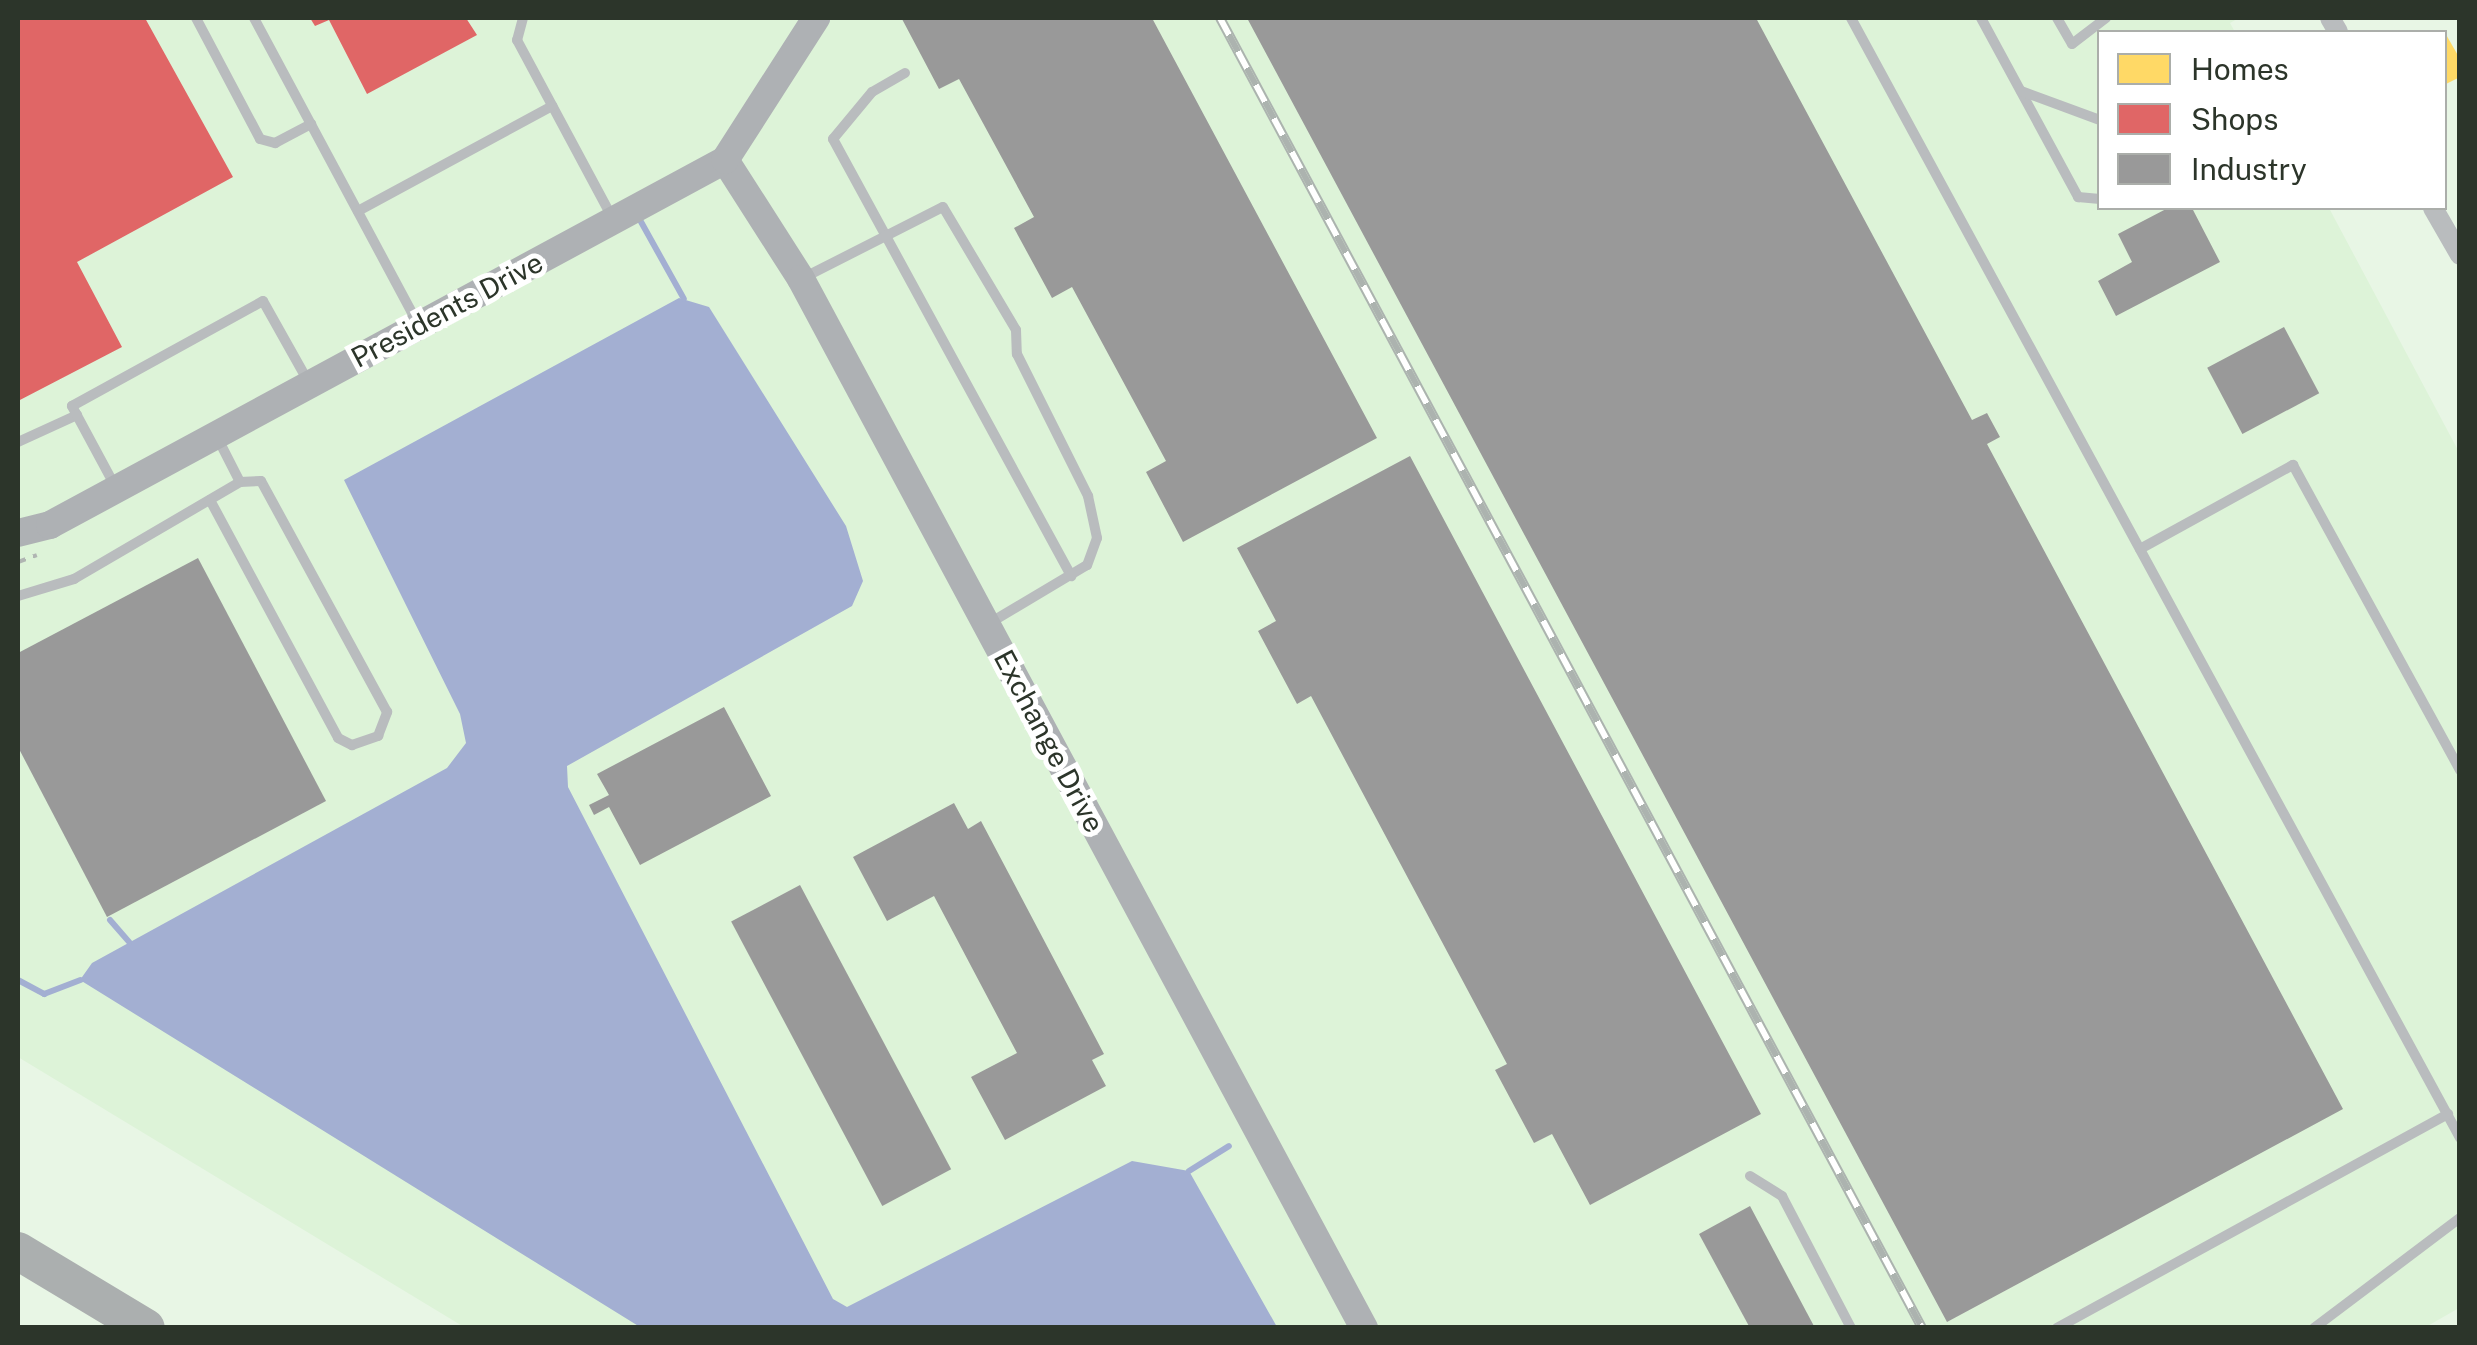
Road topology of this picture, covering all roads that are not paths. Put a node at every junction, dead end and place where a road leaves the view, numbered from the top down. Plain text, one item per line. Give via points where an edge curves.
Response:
1 (196, 18) edge
2 (254, 18) edge
3 (523, 18) edge
4 (816, 18) edge
5 (1851, 18) edge
6 (1981, 18) edge
7 (2058, 18) edge
8 (2106, 18) edge
9 (906, 74) dead end
10 (2020, 90) junction
11 (552, 106) junction
12 (2097, 119) edge
13 (311, 124) junction
14 (725, 160) junction
15 (2097, 200) edge
16 (2435, 210) edge
17 (358, 211) junction
18 (613, 220) junction
19 (883, 233) junction
20 (2460, 255) edge
21 (801, 279) junction
22 (419, 325) junction
23 (310, 384) junction
24 (77, 416) junction
25 (216, 435) junction
26 (18, 442) edge
27 (240, 482) junction
28 (116, 489) junction
29 (210, 500) junction
30 (18, 533) edge
31 (2140, 548) junction
32 (1071, 576) junction
33 (18, 596) edge
34 (987, 624) junction
35 (2460, 770) edge
36 (2448, 1114) junction
37 (2460, 1138) edge
38 (1750, 1176) dead end
39 (2460, 1218) edge
40 (18, 1251) edge
41 (146, 1328) edge
42 (1364, 1328) edge
43 (1850, 1328) edge
44 (2057, 1328) edge
45 (2314, 1328) edge

1 - 13 lane via 260,139 275,142
2 - 13 lane
3 - 11 lane via 518,40
4 - 14 street, Presidents Drive
5 - 31 lane
6 - 10 lane
7 - 8 lane via 2072,44
9 - 19 lane via 872,92 833,139
10 - 12 lane
10 - 15 lane via 2078,197
11 - 17 lane
11 - 18 lane
13 - 17 lane
14 - 18 street, Presidents Drive
14 - 21 street, Exchange Drive
16 - 20 street
17 - 22 lane
18 - 22 street, Presidents Drive
19 - 21 lane
19 - 32 lane
19 - 32 lane via 943,207 1016,330 1017,354 1091,510 1097,538
21 - 34 street, Exchange Drive
22 - 23 street, Presidents Drive
23 - 24 lane via 264,301 72,406
23 - 25 street, Presidents Drive
24 - 26 lane
24 - 28 lane
25 - 27 lane
25 - 28 street, Presidents Drive
27 - 29 lane
27 - 29 lane via 261,481 387,712 378,736 352,745 338,738
28 - 30 street, Presidents Drive
29 - 33 lane via 74,579
31 - 35 lane via 2294,465
31 - 36 lane
32 - 34 lane
34 - 42 street, Exchange Drive
36 - 37 lane
36 - 44 lane
38 - 43 lane via 1782,1196
39 - 45 lane
40 - 41 highway

